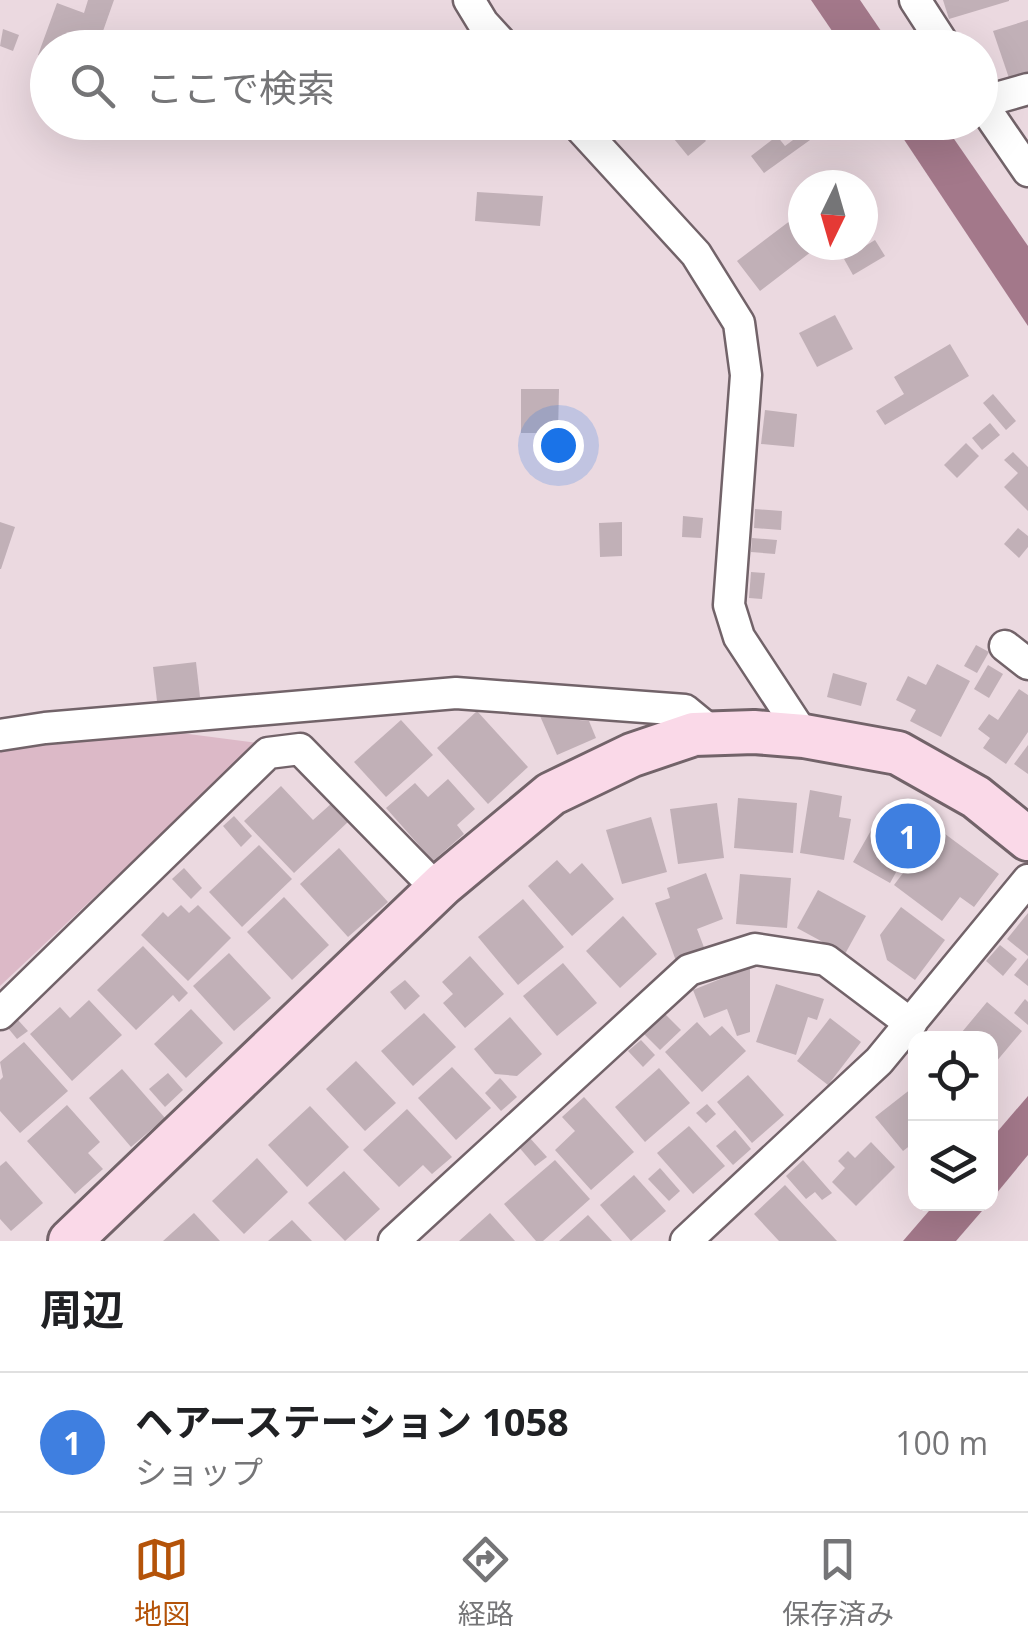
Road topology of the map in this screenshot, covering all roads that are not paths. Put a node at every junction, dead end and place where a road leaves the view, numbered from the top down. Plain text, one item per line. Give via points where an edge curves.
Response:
1 (469, 0) edge
2 (915, 0) edge
3 (489, 30) edge
4 (934, 30) edge
5 (1028, 89) edge
6 (998, 97) edge
7 (998, 127) edge
8 (592, 140) edge
9 (1028, 171) edge
10 (280, 707) junction
11 (713, 734) junction
12 (0, 735) edge
13 (804, 736) junction
14 (284, 751) junction
15 (1028, 839) edge
16 (1028, 880) edge
17 (438, 890) junction
18 (0, 1014) edge
19 (911, 1024) junction
20 (70, 1241) edge
21 (394, 1241) edge
22 (686, 1241) edge

1 - 3 street
2 - 4 street
5 - 6 street
7 - 9 street
8 - 13 street via 696,254 739,324 746,375 730,604 739,638
10 - 11 street via 456,693 685,710
10 - 12 street
10 - 14 street
11 - 13 street
11 - 17 street via 632,755 551,794
13 - 15 street via 898,753 976,797
14 - 17 street via 300,749
14 - 18 street via 268,753
16 - 19 street
17 - 20 street
19 - 21 street via 826,960 755,949 689,970
19 - 22 street via 880,1061

